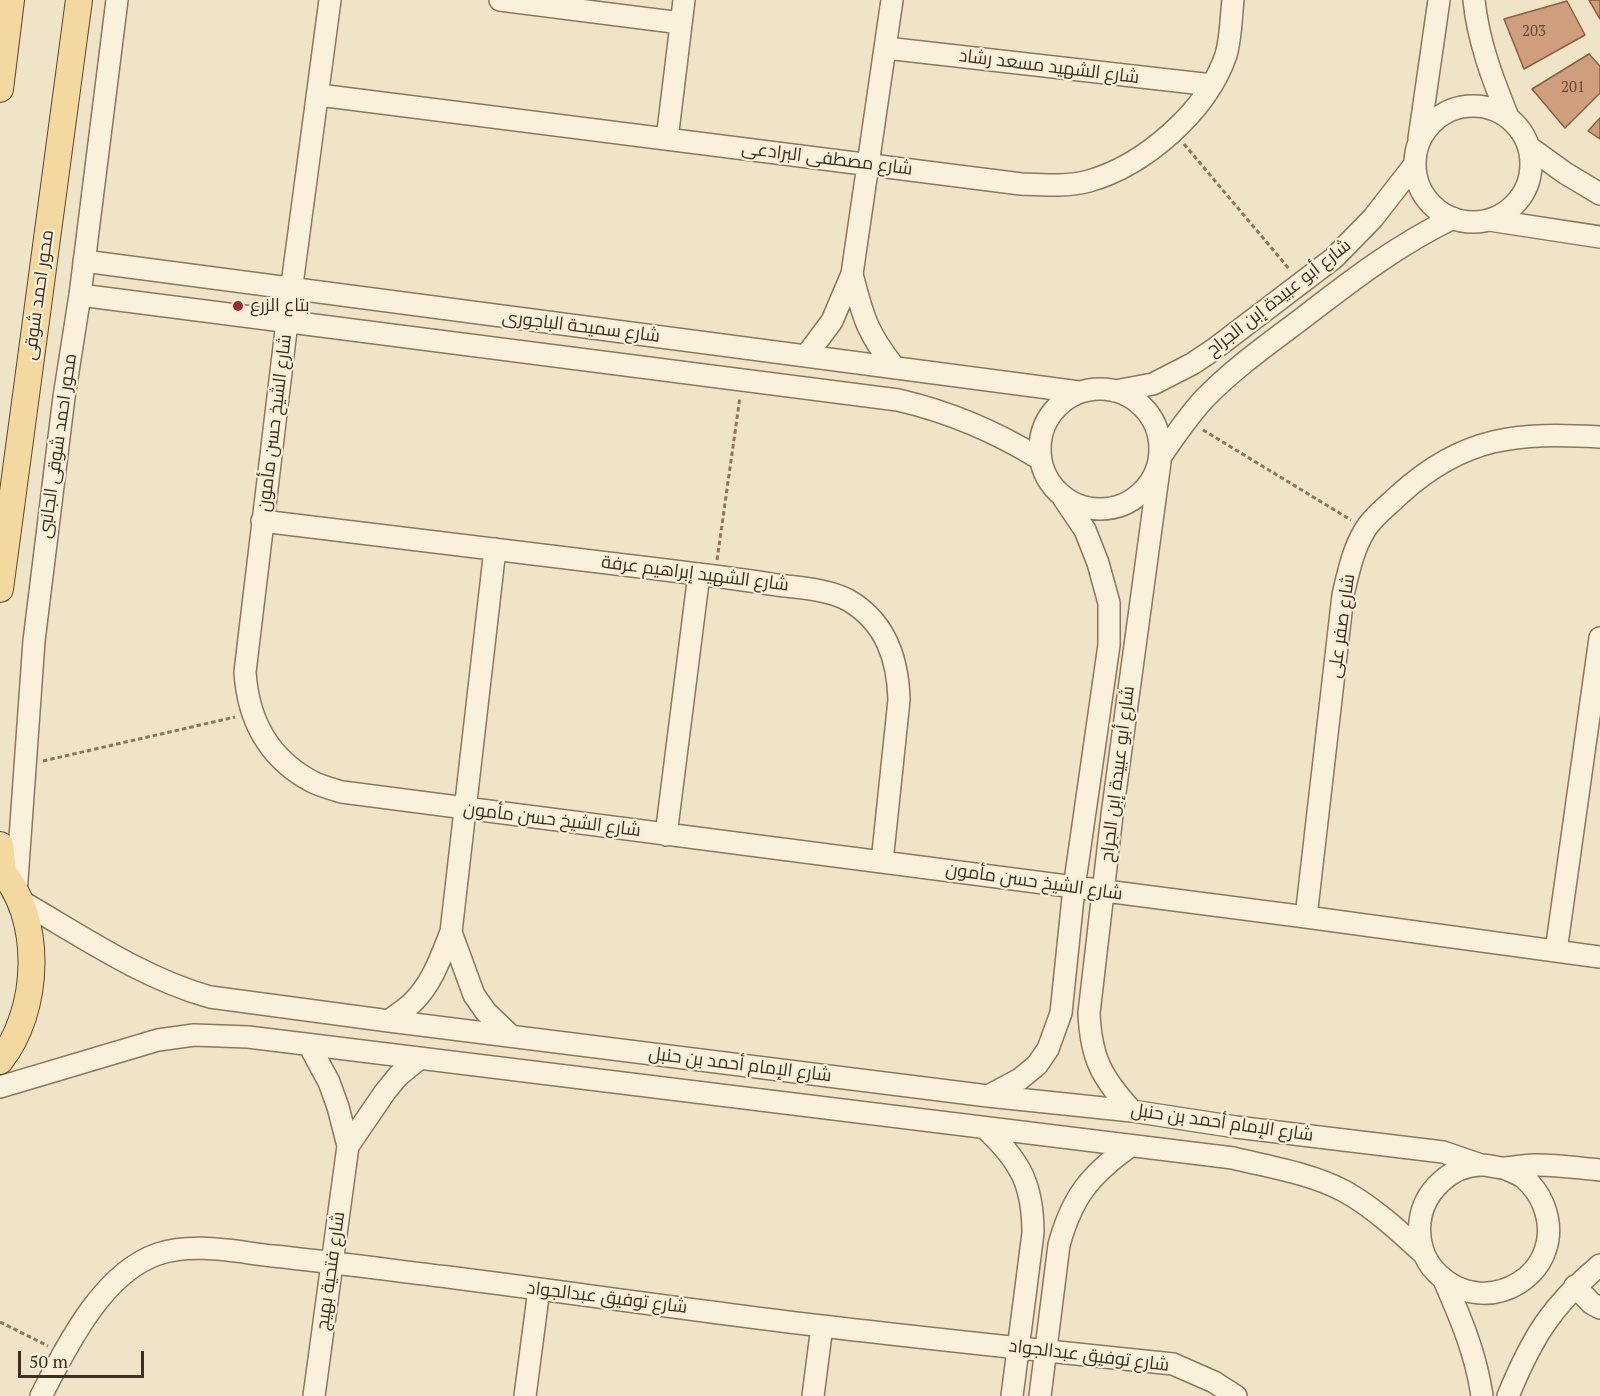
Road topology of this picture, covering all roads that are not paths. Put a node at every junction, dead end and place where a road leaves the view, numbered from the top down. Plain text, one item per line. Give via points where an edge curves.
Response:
1 (11, 0) edge
2 (79, 0) edge
3 (117, 0) edge
4 (330, 0) edge
5 (500, 0) edge
6 (684, 0) edge
7 (892, 0) edge
8 (1233, 0) edge
9 (1439, 0) edge
10 (1474, 0) edge
11 (681, 23) junction
12 (886, 48) junction
13 (1212, 85) junction
14 (0, 89) edge
15 (319, 95) junction
16 (1508, 117) junction
17 (667, 139) junction
18 (1529, 147) junction
19 (1416, 155) junction
20 (869, 165) junction
21 (1600, 194) edge
22 (1453, 218) junction
23 (1490, 220) junction
24 (1600, 237) edge
25 (84, 261) junction
26 (852, 274) junction
27 (292, 289) junction
28 (80, 295) junction
29 (287, 322) junction
30 (806, 356) junction
31 (895, 368) junction
32 (1115, 391) junction
33 (1079, 392) junction
34 (1600, 437) edge
35 (1040, 459) junction
36 (1160, 459) junction
37 (1064, 499) junction
38 (262, 521) junction
39 (495, 549) junction
40 (707, 575) junction
41 (0, 589) edge
42 (1600, 638) edge
43 (465, 808) junction
44 (666, 835) junction
45 (0, 845) edge
46 (882, 862) junction
47 (2, 870) edge
48 (1074, 888) junction
49 (1103, 892) junction
50 (17, 897) junction
51 (1306, 917) junction
52 (451, 932) junction
53 (1556, 951) junction
54 (1600, 957) edge
55 (389, 1021) junction
56 (510, 1035) junction
57 (531, 1038) junction
58 (309, 1045) junction
59 (420, 1058) junction
60 (0, 1061) edge
61 (527, 1073) junction
62 (0, 1087) edge
63 (988, 1096) junction
64 (1132, 1111) junction
65 (1236, 1127) junction
66 (987, 1130) junction
67 (348, 1146) junction
68 (1129, 1147) junction
69 (1233, 1158) junction
70 (1481, 1165) junction
71 (1504, 1168) junction
72 (1600, 1170) edge
73 (1424, 1254) junction
74 (332, 1262) junction
75 (1600, 1265) edge
76 (1444, 1280) junction
77 (1575, 1286) junction
78 (539, 1289) junction
79 (1600, 1308) edge
80 (822, 1326) junction
81 (1019, 1348) junction
82 (1046, 1351) junction
83 (1481, 1390) edge
84 (1510, 1391) edge
85 (41, 1396) edge
86 (314, 1396) edge
87 (525, 1396) edge
88 (813, 1396) edge
89 (1012, 1396) edge
90 (1040, 1396) edge
91 (1236, 1396) edge

1 - 14 main road
2 - 41 main road, محور احمد شوقى
3 - 25 street, محور احمد شوقى الجانبى
4 - 15 street, شارع الشيخ حسن مأمون
5 - 11 street
6 - 11 street
7 - 12 street
8 - 13 street, شارع مصطفى البرادعى via 1227,53
9 - 19 street, شارع أبو عبيدة إبن الجراح
10 - 16 street via 1493,80
11 - 17 street
12 - 13 street, شارع الشهيد مسعد رشاد
12 - 20 street
13 - 20 street, شارع مصطفى البرادعى via 1173,130 1144,155 1118,171 1086,181 1054,186 1021,184
15 - 17 street, شارع مصطفى البرادعى
15 - 27 street, شارع الشيخ حسن مأمون
16 - 18 street via 1521,130
16 - 19 street via 1474,105 1455,108 1426,130
17 - 20 street, شارع مصطفى البرادعى
18 - 21 street
18 - 23 street via 1532,165 1520,199
19 - 22 street via 1418,181 1425,197
19 - 32 street, شارع أبو عبيدة إبن الجراح via 1379,210 1334,258 1192,364 1154,384
20 - 26 street
22 - 23 street via 1471,222
22 - 36 street, شارع أبو عبيدة إبن الجراح via 1417,235 1362,272 1232,373 1205,398
23 - 24 street
25 - 27 street, شارع سميحة الباجورى
25 - 28 street, محور احمد شوقى الجانبى
26 - 30 street via 832,321
26 - 31 street via 863,319
27 - 29 street, شارع الشيخ حسن مأمون
27 - 30 street, شارع سميحة الباجورى
28 - 29 street, شارع سميحة الباجورى
28 - 50 street, محور احمد شوقى الجانبى via 40,586
29 - 35 street, شارع سميحة الباجورى via 898,400 986,428
29 - 38 street, شارع الشيخ حسن مأمون
30 - 31 street, شارع سميحة الباجورى
31 - 33 street, شارع سميحة الباجورى
32 - 33 street
32 - 36 street via 1135,399 1150,415 1159,434
33 - 35 street via 1061,403 1047,419 1040,438
34 - 51 street, شارع صفر على via 1514,436 1481,444 1445,461 1413,483 1365,529 1343,595
35 - 37 street via 1052,488
36 - 37 street via 1150,484 1133,501 1110,510 1086,509
36 - 49 street, شارع أبو عبيدة إبن الجراح
37 - 48 street, شارع أبو عبيدة إبن الجراح via 1085,530 1098,563 1109,603 1110,627
38 - 39 street, شارع الشهيد إبراهيم عرفة
38 - 43 street, شارع الشيخ حسن مأمون via 245,672 252,713 265,741 286,764 312,782 342,792
39 - 40 street, شارع الشهيد إبراهيم عرفة
39 - 43 street
40 - 44 street
40 - 46 street, شارع الشهيد إبراهيم عرفة via 822,591 847,600 866,613 880,630 892,651 899,700
42 - 53 street
43 - 44 street, شارع الشيخ حسن مأمون
43 - 52 street
44 - 46 street, شارع الشيخ حسن مأمون
45 - 47 main road
46 - 48 street, شارع الشيخ حسن مأمون
47 - 50 main road
48 - 49 street, شارع الشيخ حسن مأمون
48 - 63 street, شارع أبو عبيدة إبن الجراح via 1061,1013 1048,1049 1020,1079
49 - 51 street, شارع الشيخ حسن مأمون
49 - 64 street, شارع أبو عبيدة إبن الجراح via 1089,1013 1090,1037 1098,1065
50 - 55 street, شارع الإمام أحمد بن حنبل via 157,978 184,989
50 - 60 main road via 29,931 29,995 20,1026
51 - 53 street, شارع الشيخ حسن مأمون
52 - 55 street via 425,987
52 - 56 street via 474,995
53 - 54 street, شارع الشيخ حسن مأمون
55 - 56 street, شارع الإمام أحمد بن حنبل
56 - 57 street, شارع الإمام أحمد بن حنبل
57 - 61 street
57 - 63 street, شارع الإمام أحمد بن حنبل
58 - 59 street, شارع الإمام أحمد بن حنبل
58 - 62 street, شارع الإمام أحمد بن حنبل via 248,1037 185,1037 129,1048
58 - 67 street, شارع فتحية بهيج via 338,1107
59 - 61 street, شارع الإمام أحمد بن حنبل
59 - 67 street, شارع فتحية بهيج via 398,1076
61 - 66 street, شارع الإمام أحمد بن حنبل
63 - 64 street, شارع الإمام أحمد بن حنبل
64 - 65 street, شارع الإمام أحمد بن حنبل
65 - 69 street
65 - 70 street, شارع الإمام أحمد بن حنبل via 1443,1152
66 - 68 street, شارع الإمام أحمد بن حنبل
66 - 81 street via 1005,1146 1018,1166 1029,1187 1033,1208
67 - 74 street, شارع فتحية بهيج
68 - 69 street, شارع الإمام أحمد بن حنبل
68 - 82 street via 1105,1164 1071,1208 1059,1245
69 - 73 street, شارع الإمام أحمد بن حنبل via 1342,1191 1397,1228
70 - 71 street
70 - 73 street via 1461,1169 1443,1179 1429,1194 1421,1213 1419,1234
71 - 72 street via 1544,1164
71 - 76 street via 1524,1178 1539,1195 1548,1216 1549,1238 1542,1260 1528,1278 1509,1290 1475,1293
73 - 76 street
74 - 78 street, شارع توفيق عبدالجواد
74 - 85 street, شارع توفيق عبدالجواد via 182,1249 134,1266 113,1283 95,1306
74 - 86 street, شارع فتحية بهيج
75 - 77 street
76 - 83 street via 1468,1336
77 - 79 street
77 - 84 street via 1546,1320
78 - 80 street, شارع توفيق عبدالجواد
78 - 87 street
80 - 81 street, شارع توفيق عبدالجواد
80 - 88 street
81 - 82 street, شارع توفيق عبدالجواد
81 - 89 street
82 - 90 street
82 - 91 street, شارع توفيق عبدالجواد via 1173,1364
83 - 84 street via 1497,1394

